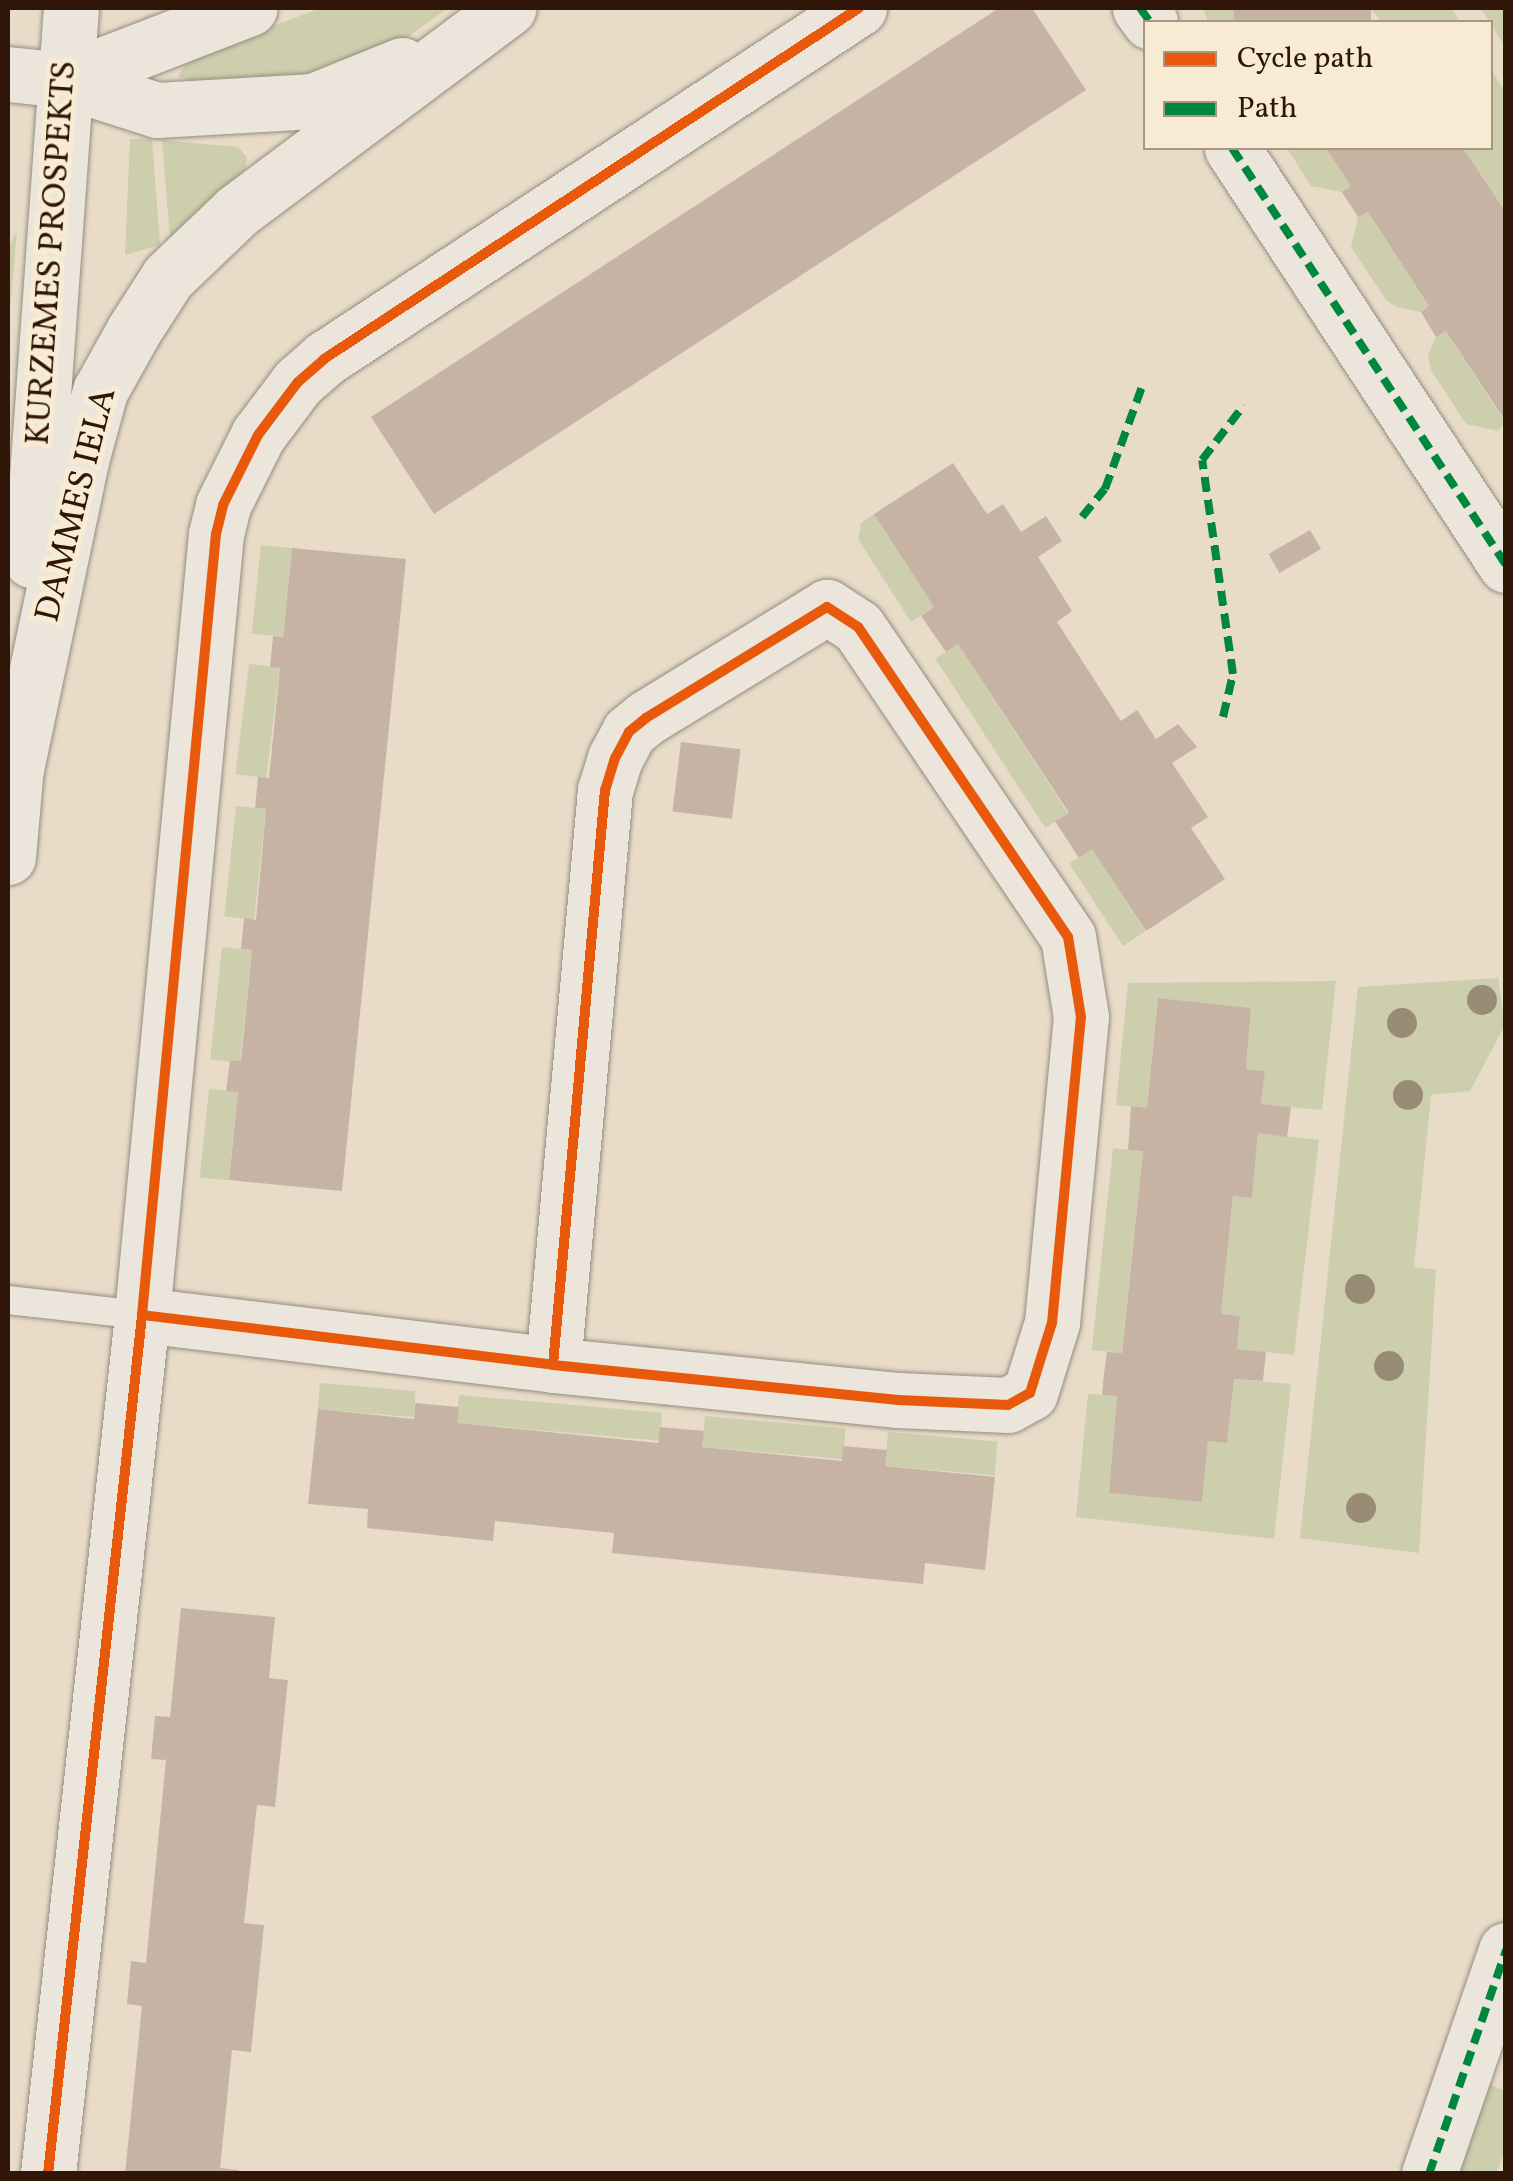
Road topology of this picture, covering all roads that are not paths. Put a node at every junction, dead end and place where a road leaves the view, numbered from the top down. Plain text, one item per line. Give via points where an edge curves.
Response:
1 (71, 8) edge
2 (250, 8) edge
3 (859, 8) edge
4 (487, 23) edge
5 (8, 74) edge
6 (64, 80) junction
7 (1233, 150) edge
8 (1506, 564) edge
9 (16, 768) junction
10 (8, 857) edge
11 (8, 1300) edge
12 (142, 1314) junction
13 (554, 1365) junction
14 (1506, 1950) edge
15 (48, 2174) edge
16 (1430, 2174) edge

1 - 6 street, KURZEMES PROSPEKTS
2 - 6 street, DAMMES IELA
3 - 12 street via 324,359 279,406 236,471 216,534
4 - 6 street, DAMMES IELA via 313,101 157,110
4 - 9 street, DAMMES IELA via 238,211 168,277 134,330 100,391 80,464
5 - 6 street, DAMMES IELA
6 - 9 street, KURZEMES PROSPEKTS
7 - 8 street
9 - 10 street, KURZEMES PROSPEKTS
11 - 12 lane
12 - 13 street
12 - 15 street
13 - 13 street via 1008,1405 1036,1382 1052,1323 1081,1017 1068,937 858,627 827,607 646,718 615,758 605,790
14 - 16 street

